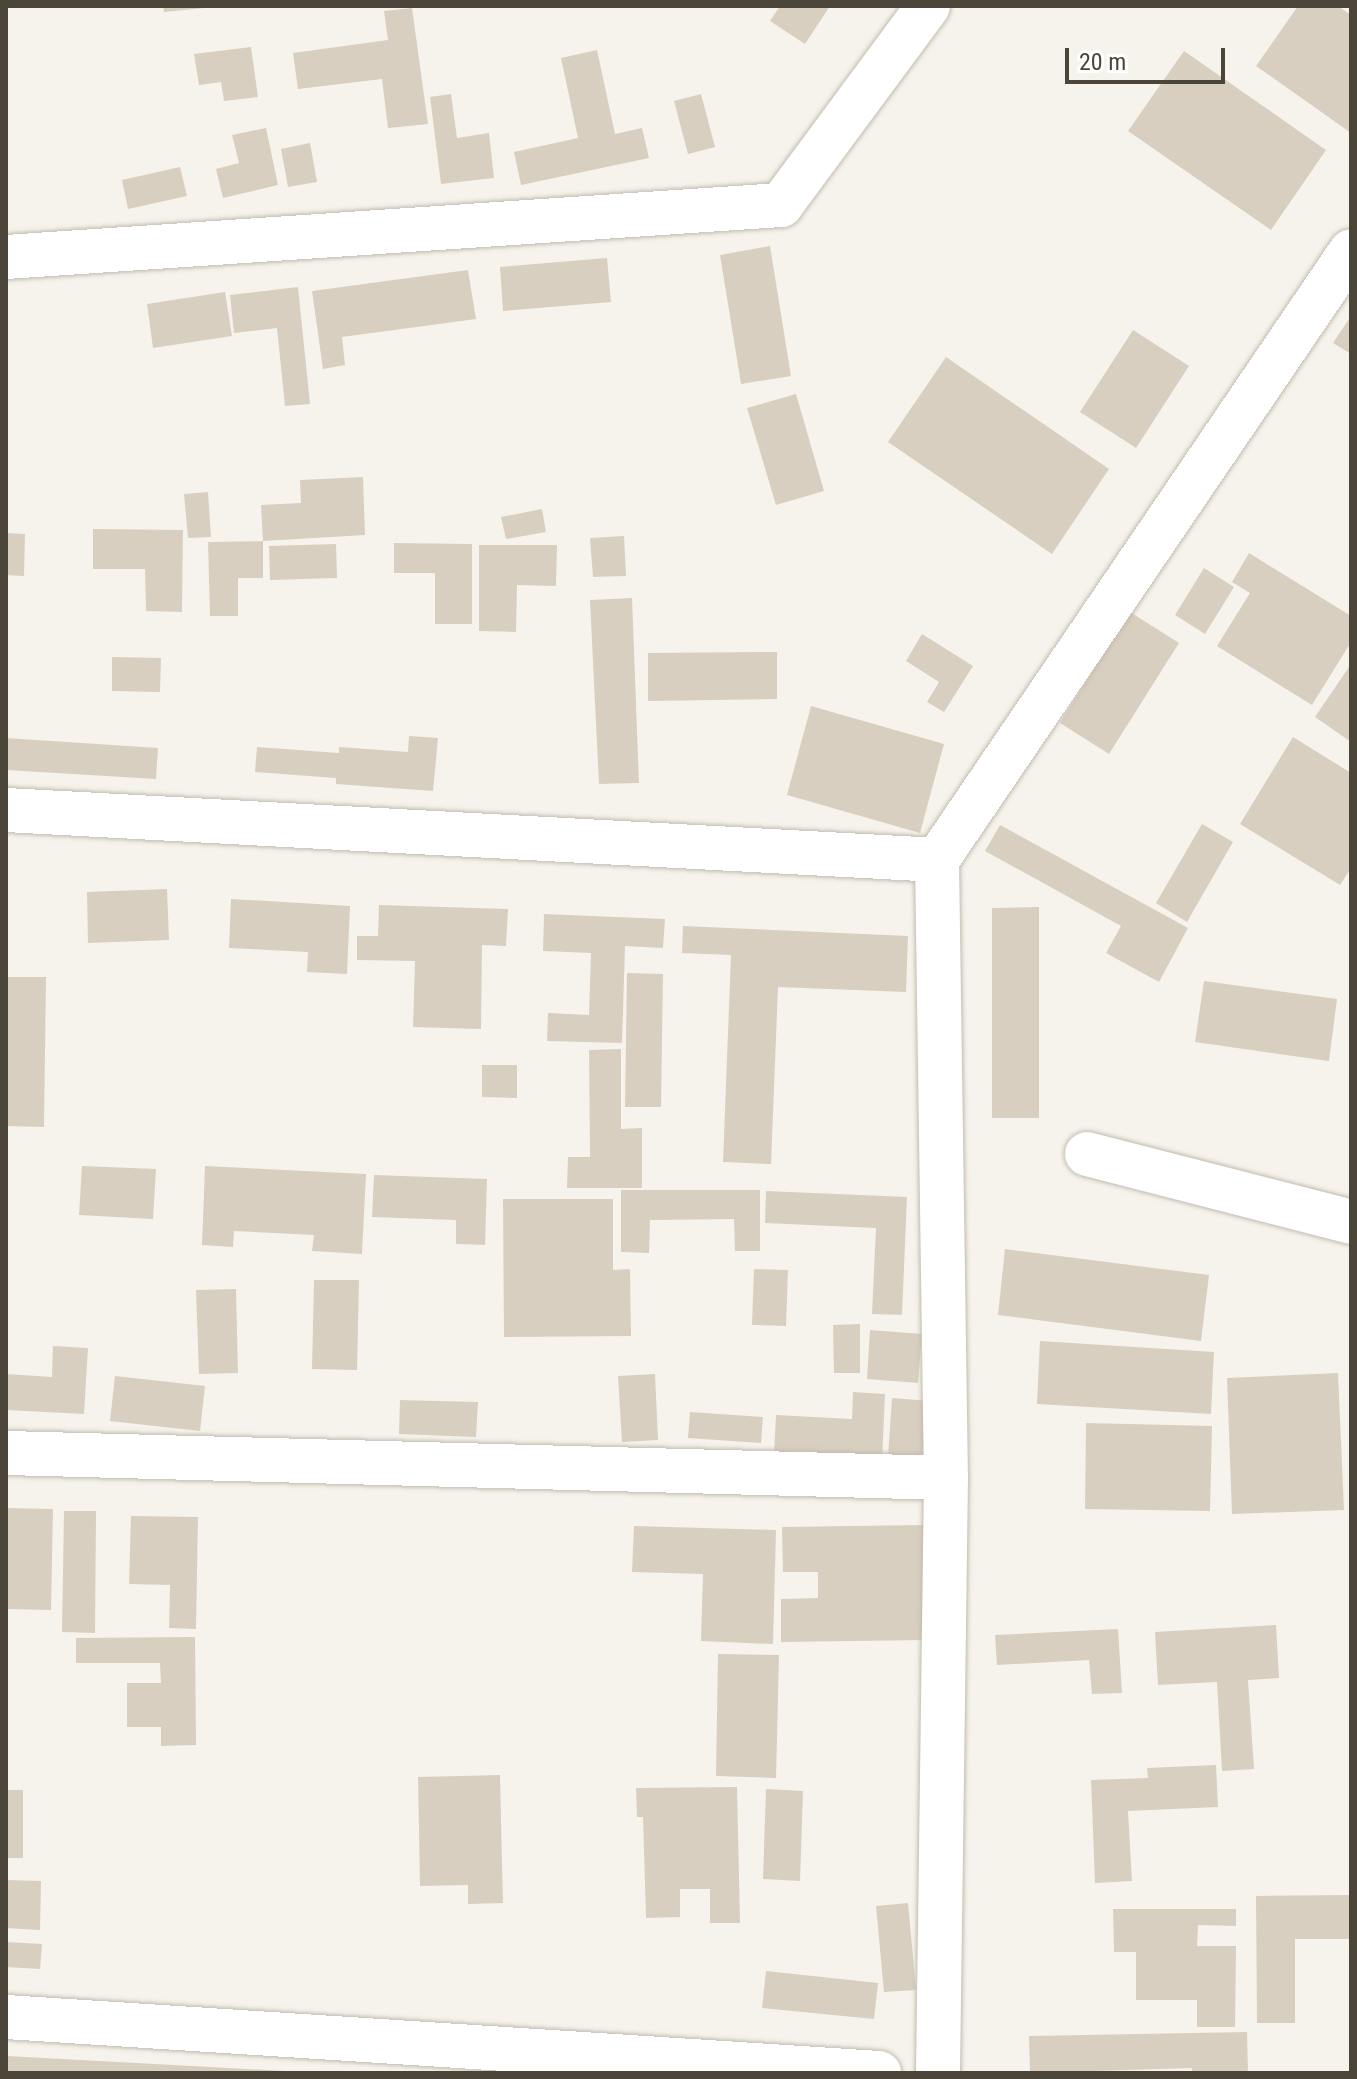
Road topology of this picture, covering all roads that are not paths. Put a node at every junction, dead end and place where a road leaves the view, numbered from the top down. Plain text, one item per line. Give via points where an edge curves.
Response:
1 (928, 6) edge
2 (1351, 251) edge
3 (6, 257) edge
4 (6, 810) edge
5 (937, 860) junction
6 (1087, 1154) dead end
7 (1351, 1222) edge
8 (6, 1453) edge
9 (946, 1478) junction
10 (6, 2017) edge
11 (879, 2073) edge
12 (938, 2073) edge

1 - 3 street via 781,205
2 - 5 street
4 - 5 street
5 - 9 street
6 - 7 street
8 - 9 street
9 - 12 street
10 - 11 street

